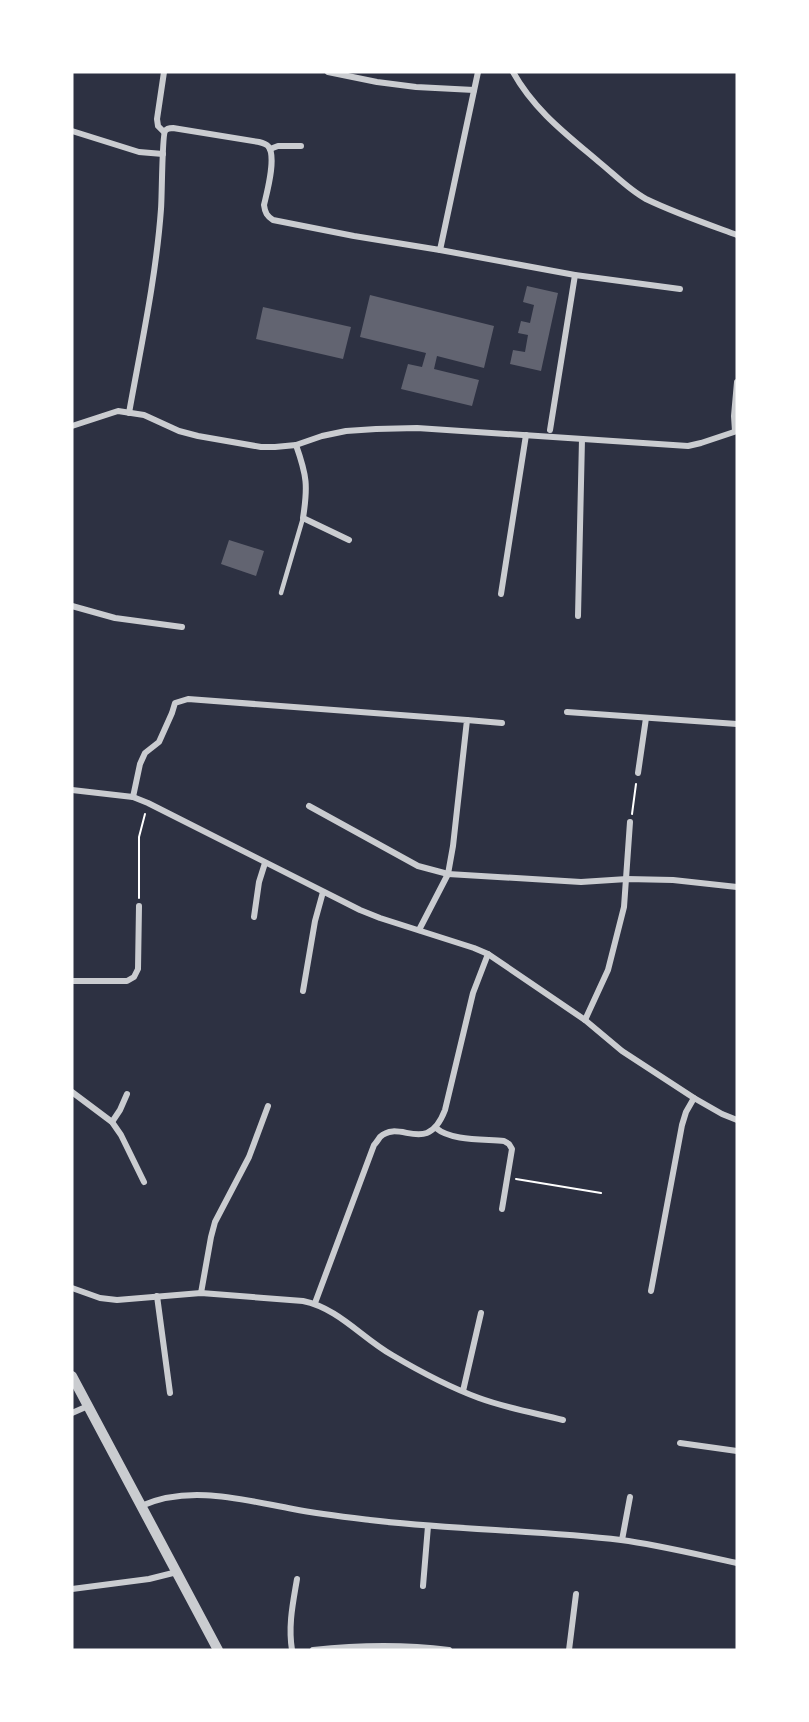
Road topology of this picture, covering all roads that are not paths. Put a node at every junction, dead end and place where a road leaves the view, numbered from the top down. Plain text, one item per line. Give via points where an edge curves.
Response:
1 (164, 72) edge
2 (328, 72) edge
3 (478, 72) edge
4 (513, 72) edge
5 (474, 90) junction
6 (72, 131) edge
7 (164, 132) junction
8 (302, 146) dead end
9 (270, 148) junction
10 (163, 154) junction
11 (737, 235) edge
12 (440, 250) junction
13 (575, 275) junction
14 (680, 289) dead end
15 (737, 382) edge
16 (129, 413) junction
17 (72, 426) edge
18 (550, 430) dead end
19 (736, 431) edge
20 (526, 435) junction
21 (582, 439) junction
22 (296, 445) junction
23 (303, 518) junction
24 (349, 540) dead end
25 (281, 593) dead end
26 (501, 594) dead end
27 (72, 606) edge
28 (578, 616) dead end
29 (182, 627) dead end
30 (567, 712) dead end
31 (646, 718) junction
32 (467, 720) junction
33 (502, 723) dead end
34 (737, 724) edge
35 (638, 773) road end
36 (72, 790) edge
37 (133, 797) junction
38 (309, 806) dead end
39 (630, 822) road end
40 (265, 863) junction
41 (448, 874) junction
42 (627, 879) junction
43 (737, 887) edge
44 (323, 892) junction
45 (139, 906) road end
46 (254, 917) dead end
47 (419, 930) junction
48 (488, 954) junction
49 (72, 981) edge
50 (303, 991) dead end
51 (585, 1020) junction
52 (72, 1092) edge
53 (126, 1094) dead end
54 (694, 1098) junction
55 (268, 1106) dead end
56 (737, 1120) edge
57 (112, 1122) junction
58 (436, 1128) junction
59 (144, 1182) dead end
60 (502, 1209) dead end
61 (72, 1288) edge
62 (651, 1291) dead end
63 (201, 1293) junction
64 (157, 1296) junction
65 (315, 1303) junction
66 (481, 1314) dead end
67 (72, 1376) edge
68 (463, 1391) junction
69 (170, 1393) dead end
70 (88, 1406) junction
71 (72, 1413) edge
72 (563, 1420) dead end
73 (680, 1443) dead end
74 (737, 1451) edge
75 (630, 1497) dead end
76 (141, 1506) junction
77 (428, 1526) junction
78 (622, 1540) junction
79 (737, 1563) edge
80 (177, 1572) junction
81 (297, 1579) dead end
82 (423, 1586) dead end
83 (72, 1589) edge
84 (576, 1594) dead end
85 (218, 1650) edge
86 (292, 1650) edge
87 (313, 1650) edge
88 (449, 1650) edge
89 (569, 1650) edge

1 - 7 street via 157,119
2 - 5 street via 416,87
3 - 5 street
4 - 11 street via 531,101 552,123 623,182 645,198
5 - 12 street
6 - 10 street via 139,152
7 - 9 street via 173,128 260,142
7 - 10 street
8 - 9 street
9 - 12 street via 272,164 264,205 273,220
10 - 16 street via 156,259
12 - 13 street
13 - 14 street
13 - 18 street
15 - 19 street
16 - 17 street via 118,411
16 - 22 street via 198,436 261,447
19 - 21 street via 688,446
20 - 21 street
20 - 22 street via 376,429 334,434
20 - 26 street
21 - 28 street
22 - 23 street via 306,472
23 - 24 street
23 - 25 lane
27 - 29 street via 114,618
30 - 31 street
31 - 34 street
31 - 35 street
32 - 33 street
32 - 37 street via 188,699 175,703 159,742 145,753
32 - 41 street
36 - 37 street
37 - 40 street
38 - 41 street via 418,866
39 - 42 street
40 - 44 street
40 - 46 street
41 - 42 street via 581,882
41 - 47 street
42 - 43 street
42 - 51 street via 612,954
44 - 47 street via 380,918
44 - 50 street
45 - 49 street via 138,969 134,977 128,981
47 - 48 street
48 - 51 street
48 - 58 street via 473,993 445,1110
51 - 54 street via 622,1051
52 - 57 street
53 - 57 street
54 - 56 street
54 - 62 street via 682,1125
55 - 63 street via 249,1156 215,1222
57 - 59 street
58 - 60 street via 451,1136 509,1144 512,1149
58 - 65 street via 424,1134 391,1132 374,1145
61 - 64 street via 117,1300
63 - 64 street
63 - 65 street
64 - 69 street
65 - 68 street via 370,1342
66 - 68 street
67 - 70 street
68 - 72 street via 503,1406
70 - 71 street
70 - 76 street
73 - 74 street
75 - 78 street
76 - 77 street via 174,1496 212,1495 318,1514
76 - 80 street
77 - 78 street
77 - 82 street
78 - 79 street
80 - 83 street
80 - 85 street
81 - 86 street via 289,1620
84 - 89 street
87 - 88 street via 383,1644

